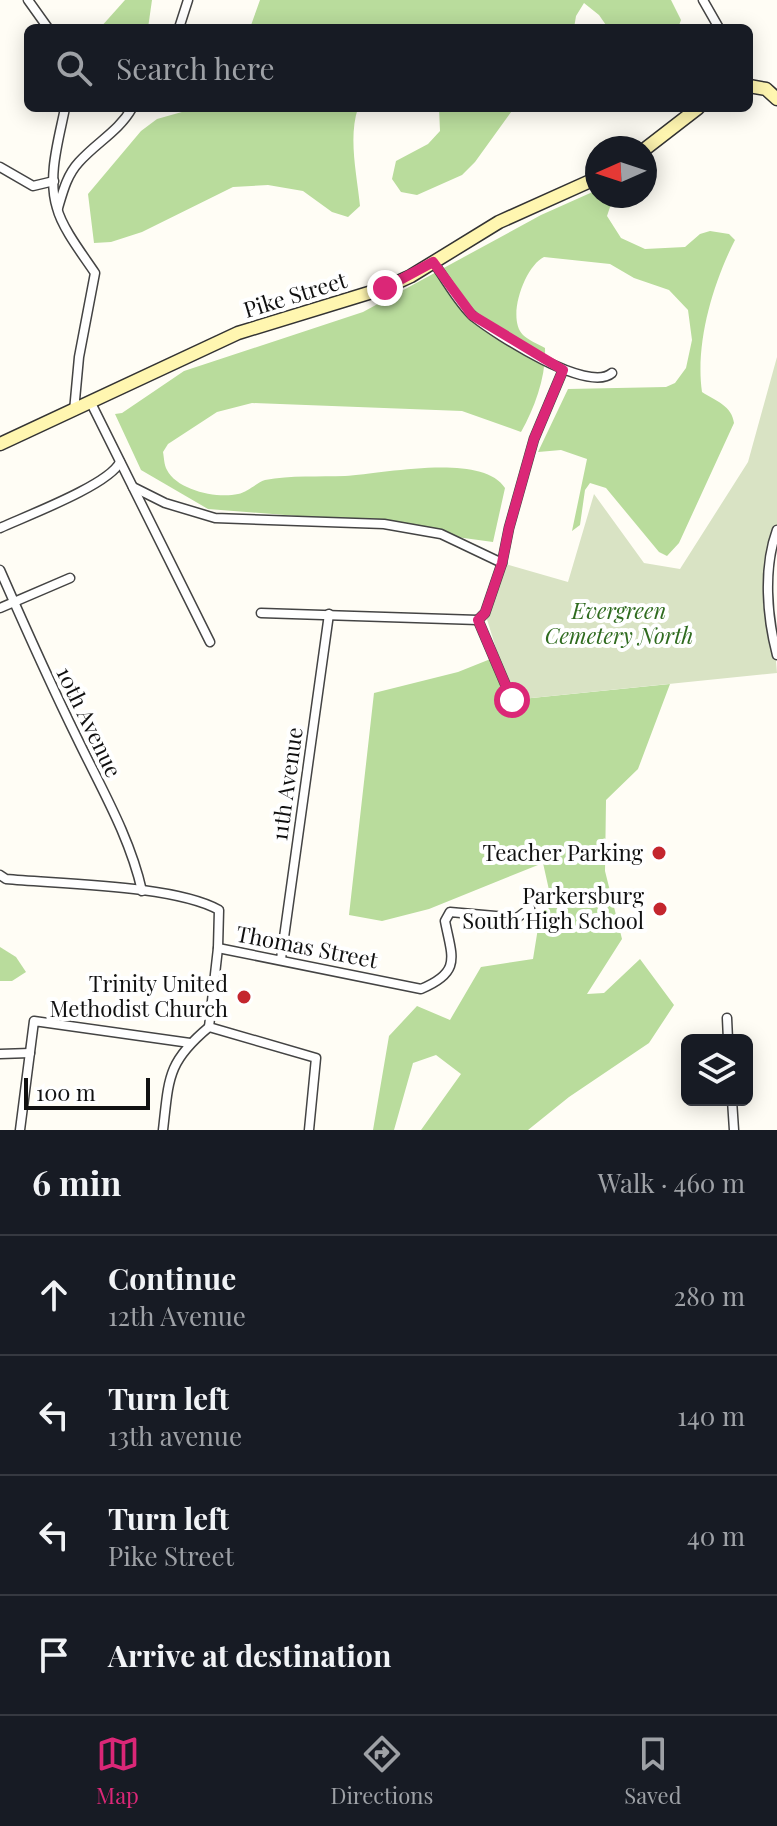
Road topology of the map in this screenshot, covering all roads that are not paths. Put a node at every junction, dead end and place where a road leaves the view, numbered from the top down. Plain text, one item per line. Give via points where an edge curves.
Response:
1 (28, 0) edge
2 (188, 0) edge
3 (703, 0) edge
4 (45, 24) edge
5 (180, 24) edge
6 (717, 24) edge
7 (753, 85) edge
8 (777, 99) edge
9 (64, 112) edge
10 (130, 112) edge
11 (693, 112) edge
12 (657, 140) edge
13 (0, 167) edge
14 (54, 181) junction
15 (585, 183) edge
16 (57, 211) junction
17 (433, 262) junction
18 (563, 370) junction
19 (612, 373) dead end
20 (91, 403) junction
21 (74, 411) junction
22 (0, 444) edge
23 (120, 462) junction
24 (133, 487) junction
25 (0, 528) edge
26 (777, 530) edge
27 (502, 563) junction
28 (0, 570) edge
29 (70, 578) dead end
30 (14, 602) junction
31 (0, 608) edge
32 (261, 613) dead end
33 (329, 614) junction
34 (478, 620) junction
35 (210, 642) dead end
36 (777, 655) edge
37 (512, 700) dead end
38 (0, 875) edge
39 (142, 891) junction
40 (530, 908) dead end
41 (218, 948) junction
42 (281, 959) junction
43 (727, 1018) dead end
44 (209, 1027) junction
45 (728, 1034) edge
46 (190, 1043) junction
47 (30, 1053) junction
48 (0, 1054) edge
49 (732, 1106) edge
50 (20, 1130) edge
51 (163, 1130) edge
52 (309, 1130) edge
53 (734, 1130) edge

1 - 4 street
2 - 5 street
3 - 6 street
7 - 8 main road
9 - 14 street
10 - 16 street via 79,162
11 - 12 main road
13 - 14 street via 33,186
14 - 16 street
15 - 17 main road, Pike Street via 499,222
16 - 21 street via 95,273
17 - 18 street via 472,315
17 - 20 main road, Pike Street via 385,288 238,333
18 - 19 street via 594,379
18 - 27 street via 534,439
20 - 21 main road, Pike Street
20 - 23 street
21 - 22 main road, Pike Street
23 - 24 street
23 - 25 street via 98,483
24 - 27 street via 215,518 384,524 441,534
24 - 35 street
26 - 36 street via 768,569
27 - 34 street
28 - 30 street, 10th Avenue
29 - 30 street
30 - 31 street
30 - 39 street, 10th Avenue via 111,808
32 - 33 street
33 - 34 street
33 - 42 street, 11th Avenue
34 - 37 street
38 - 39 street, Thomas Street
39 - 41 street, Thomas Street via 219,910
40 - 42 street, Thomas Street via 517,918 450,912 445,921 452,966 438,982 421,989
41 - 42 street, Thomas Street
41 - 44 street
43 - 45 street
44 - 46 street
44 - 52 street via 316,1058
46 - 47 street via 34,1021
46 - 51 street via 169,1077
47 - 48 street
47 - 50 street
49 - 53 street

